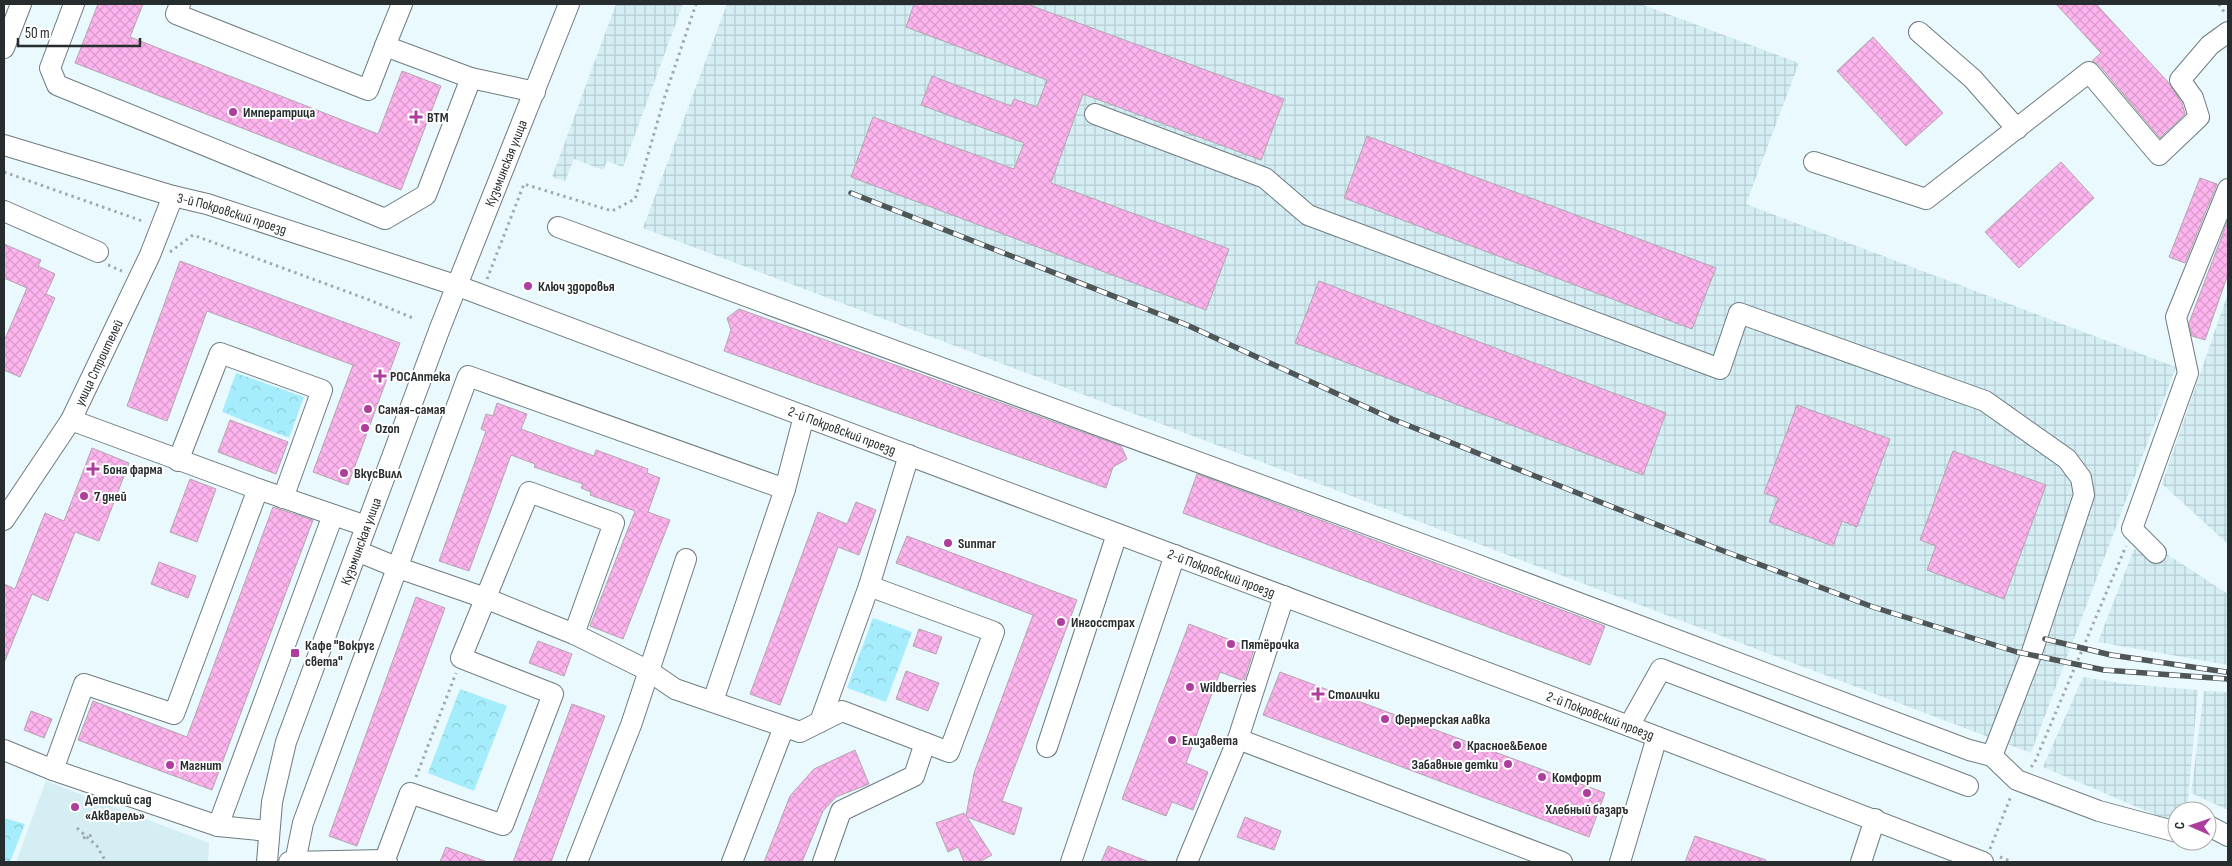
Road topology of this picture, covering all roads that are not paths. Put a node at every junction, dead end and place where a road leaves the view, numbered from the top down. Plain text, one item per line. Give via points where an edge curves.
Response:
1 (21, 4) edge
2 (74, 4) edge
3 (180, 4) edge
4 (402, 4) edge
5 (569, 4) edge
6 (1919, 32) dead end
7 (2228, 32) edge
8 (385, 46) junction
9 (4, 48) edge
10 (471, 78) junction
11 (535, 92) junction
12 (1095, 114) dead end
13 (2017, 129) junction
14 (4, 144) edge
15 (1814, 162) dead end
16 (2228, 190) edge
17 (173, 196) junction
18 (4, 210) edge
19 (558, 227) dead end
20 (98, 252) dead end
21 (458, 286) junction
22 (804, 416) junction
23 (70, 420) junction
24 (909, 455) junction
25 (178, 461) junction
26 (258, 489) junction
27 (785, 490) junction
28 (283, 498) junction
29 (333, 515) junction
30 (4, 520) edge
31 (366, 526) junction
32 (1116, 534) junction
33 (357, 551) junction
34 (2156, 553) dead end
35 (1175, 555) junction
36 (686, 559) dead end
37 (396, 567) junction
38 (869, 586) junction
39 (1284, 596) junction
40 (485, 598) junction
41 (574, 634) junction
42 (649, 671) junction
43 (713, 701) junction
44 (820, 722) junction
45 (1629, 726) junction
46 (784, 727) junction
47 (1657, 737) junction
48 (1238, 739) junction
49 (925, 743) junction
50 (1047, 747) dead end
51 (4, 750) edge
52 (1992, 756) junction
53 (53, 770) junction
54 (1968, 786) dead end
55 (1875, 820) junction
56 (218, 826) junction
57 (2167, 829) edge
58 (268, 831) junction
59 (1986, 857) edge
60 (267, 862) edge
61 (289, 862) edge
62 (295, 862) edge
63 (385, 862) edge
64 (577, 862) edge
65 (732, 862) edge
66 (822, 862) edge
67 (1071, 862) edge
68 (1187, 862) edge
69 (1562, 862) edge
70 (1620, 862) edge
71 (1861, 862) edge

1 - 9 street
2 - 10 street via 50,68 58,85 385,218 426,195
3 - 8 street via 176,14 368,90
4 - 8 street
5 - 11 street, Кузьминская улица
6 - 13 street via 1973,79
7 - 13 street via 2210,45 2180,80 2193,98 2199,116 2159,155 2089,72
8 - 10 street
10 - 11 street
11 - 21 street, Кузьминская улица
12 - 52 street via 1264,178 1308,215 1720,369 1739,313 1985,401 2058,453 2081,478 2084,495 2031,655
13 - 15 street via 1926,200
14 - 17 street, 3-й Покровский проезд
16 - 34 street via 2176,316 2188,373 2132,529
17 - 21 street, 3-й Покровский проезд via 207,204
17 - 23 street, улица Строителей via 150,255
18 - 20 street
19 - 52 street
21 - 22 street, 2-й Покровский проезд
21 - 31 street, Кузьминская улица
22 - 24 street, 2-й Покровский проезд
22 - 27 street
23 - 25 street
23 - 30 street, улица Строителей
24 - 32 street, 2-й Покровский проезд
24 - 38 street
25 - 26 street
25 - 28 street via 220,353 322,390
26 - 28 street
26 - 53 street via 174,714 84,684
27 - 37 street via 468,376
27 - 43 street
28 - 29 street
29 - 31 street
29 - 56 street
31 - 33 street, Кузьминская улица
32 - 35 street, 2-й Покровский проезд
32 - 50 street
33 - 37 street
33 - 58 street, Кузьминская улица via 286,742
35 - 39 street, 2-й Покровский проезд
35 - 67 street
36 - 42 street
37 - 40 street
37 - 62 street via 303,823
38 - 44 street
38 - 49 street via 994,632 949,752
39 - 45 street, 2-й Покровский проезд
39 - 48 street
40 - 41 street
40 - 41 street via 529,492 614,522
40 - 63 street via 462,658 552,694 513,799 503,825 410,793
41 - 42 street
42 - 43 street via 675,689
42 - 64 street
43 - 46 street
44 - 46 street via 800,732
44 - 49 street via 842,711
45 - 47 street, 2-й Покровский проезд
45 - 54 street via 1661,669
46 - 65 street
47 - 55 street, 2-й Покровский проезд
47 - 70 street
48 - 68 street
48 - 69 street
49 - 66 street via 914,776 841,811
51 - 53 street
52 - 57 street via 2017,780 2099,811
53 - 56 street
55 - 59 street, 2-й Покровский проезд
55 - 71 street
56 - 58 street
58 - 60 street, Кузьминская улица
61 - 62 street
62 - 63 street

